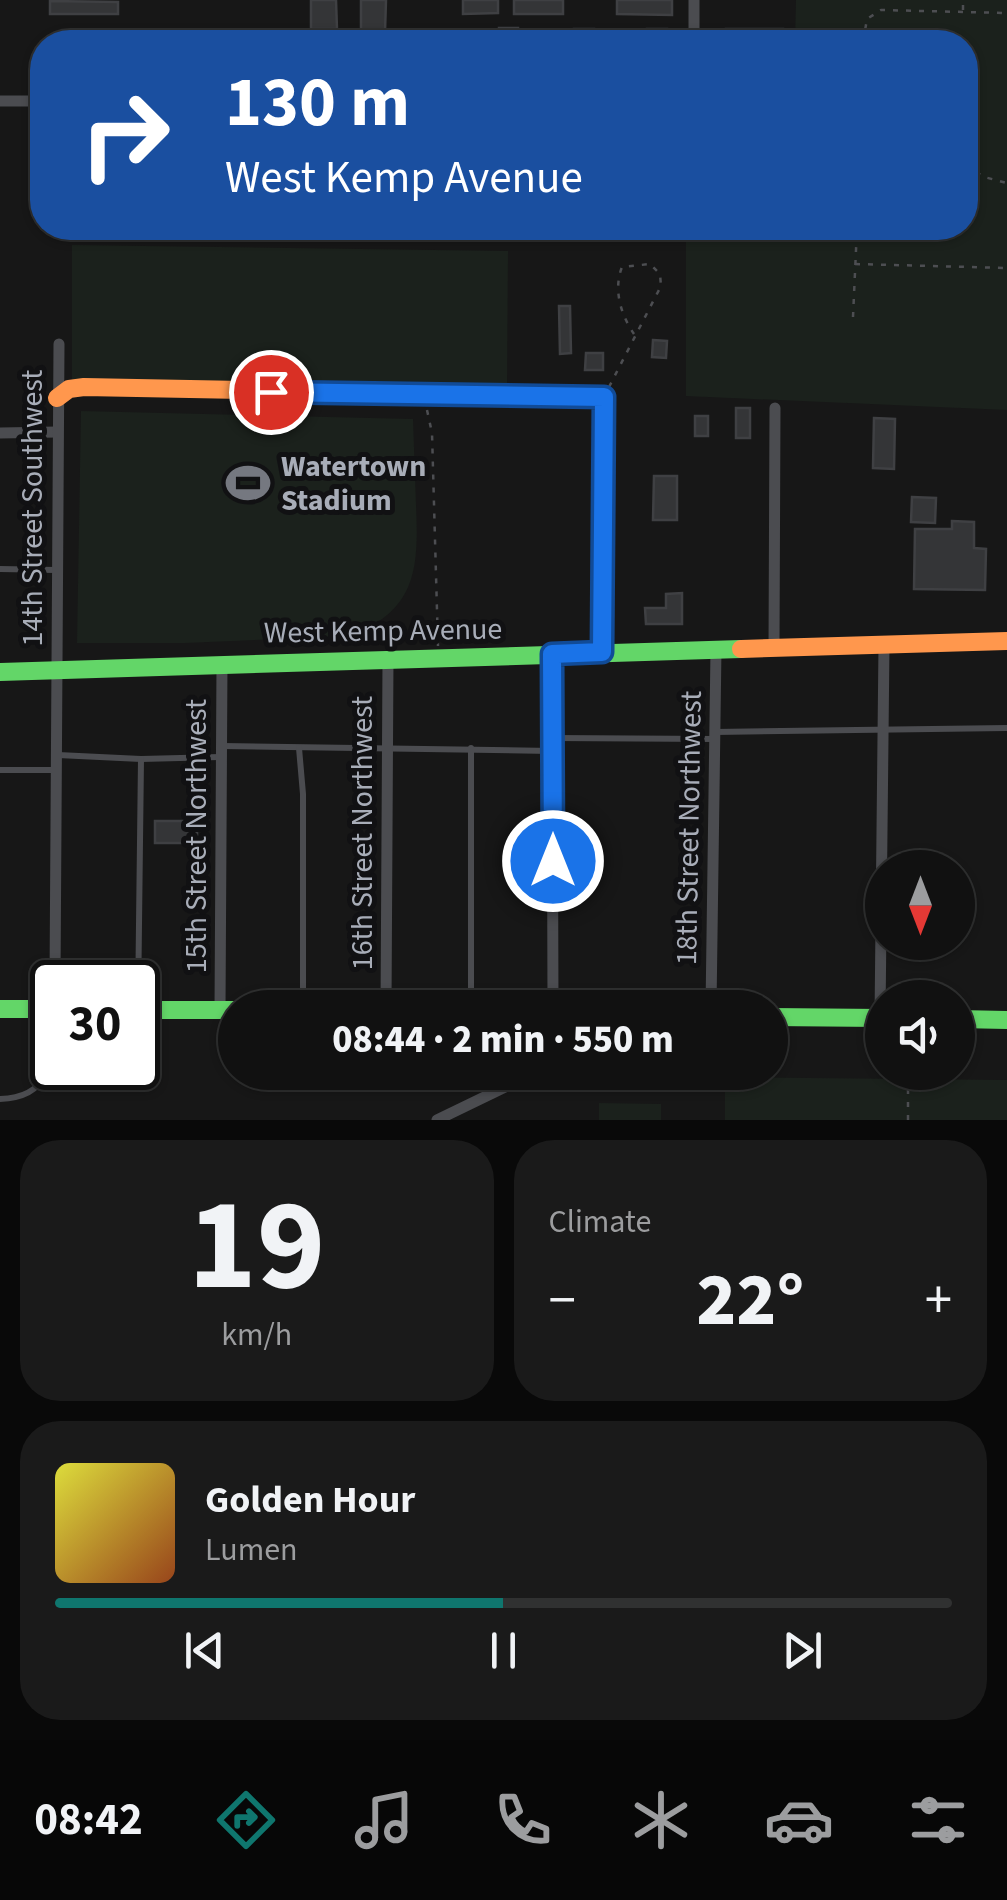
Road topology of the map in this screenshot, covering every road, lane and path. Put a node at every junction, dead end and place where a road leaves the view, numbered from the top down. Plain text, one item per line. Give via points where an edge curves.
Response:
1 (694, 0) edge
2 (963, 0) edge
3 (963, 12) junction
4 (1007, 13) edge
5 (694, 30) edge
6 (864, 30) edge
7 (0, 101) edge
8 (30, 101) edge
9 (978, 173) edge
10 (1007, 182) edge
11 (856, 240) edge
12 (855, 264) junction
13 (1007, 268) edge
14 (853, 316) dead end
15 (634, 334) junction
16 (58, 344) dead end
17 (421, 395) junction
18 (604, 397) junction
19 (57, 398) junction
20 (776, 408) dead end
21 (57, 432) junction
22 (0, 433) edge
23 (0, 570) edge
24 (57, 570) junction
25 (1007, 641) edge
26 (884, 644) junction
27 (774, 647) junction
28 (716, 649) junction
29 (602, 652) junction
30 (552, 654) junction
31 (439, 658) junction
32 (388, 659) junction
33 (222, 662) junction
34 (56, 671) junction
35 (0, 672) edge
36 (1007, 728) edge
37 (883, 732) junction
38 (715, 736) junction
39 (552, 744) junction
40 (299, 748) junction
41 (388, 748) junction
42 (471, 748) junction
43 (221, 751) junction
44 (57, 754) junction
45 (141, 758) junction
46 (0, 770) edge
47 (57, 770) junction
48 (55, 960) edge
49 (139, 960) edge
50 (881, 980) edge
51 (227, 990) edge
52 (303, 990) edge
53 (386, 990) edge
54 (471, 990) edge
55 (553, 990) edge
56 (711, 990) edge
57 (0, 1009) edge
58 (30, 1009) edge
59 (160, 1010) edge
60 (218, 1010) edge
61 (788, 1017) edge
62 (865, 1018) edge
63 (975, 1019) edge
64 (1007, 1020) edge
65 (31, 1090) edge
66 (499, 1090) edge
67 (908, 1090) edge
68 (0, 1099) edge
69 (437, 1120) edge
70 (908, 1120) edge

1 - 5 street
2 - 3 path
3 - 4 path
3 - 6 path via 876,11
7 - 8 street
9 - 10 path
11 - 12 path
12 - 13 path
12 - 14 path
15 - 15 path via 661,286 650,264 619,274 620,315
15 - 18 path
16 - 19 street, 14th Street Southwest
17 - 18 street
17 - 19 street via 84,387
17 - 31 path via 432,432
18 - 29 street
19 - 21 street, 14th Street Southwest
20 - 27 street
21 - 22 street
21 - 24 street, 14th Street Southwest
23 - 24 lane
24 - 34 street, 14th Street Southwest
25 - 26 street, West Kemp Avenue
26 - 27 street, West Kemp Avenue
26 - 37 street
27 - 28 street, West Kemp Avenue
28 - 29 street, West Kemp Avenue
28 - 38 street, 18th Street Northwest
29 - 30 street, West Kemp Avenue
30 - 31 street, West Kemp Avenue
30 - 39 street
31 - 32 street, West Kemp Avenue
32 - 33 street, West Kemp Avenue
32 - 41 street, 16th Street Northwest
33 - 34 street, West Kemp Avenue
33 - 43 street, 15th Street Northwest
34 - 35 street, West Kemp Avenue
34 - 44 street, 14th Street Southwest
36 - 37 lane
37 - 38 lane
37 - 50 street
38 - 39 lane
38 - 56 street, 18th Street Northwest
39 - 42 lane
39 - 55 street
40 - 41 lane
40 - 43 lane
40 - 52 lane
41 - 42 lane
41 - 53 street, 16th Street Northwest
42 - 54 lane
43 - 45 lane
43 - 51 street, 15th Street Northwest
44 - 45 lane
44 - 47 street, 14th Street Southwest
45 - 49 lane
46 - 47 lane
47 - 48 street, 14th Street Southwest
57 - 58 street
59 - 60 street
61 - 62 street
63 - 64 street
65 - 68 lane
66 - 69 street
67 - 70 path

